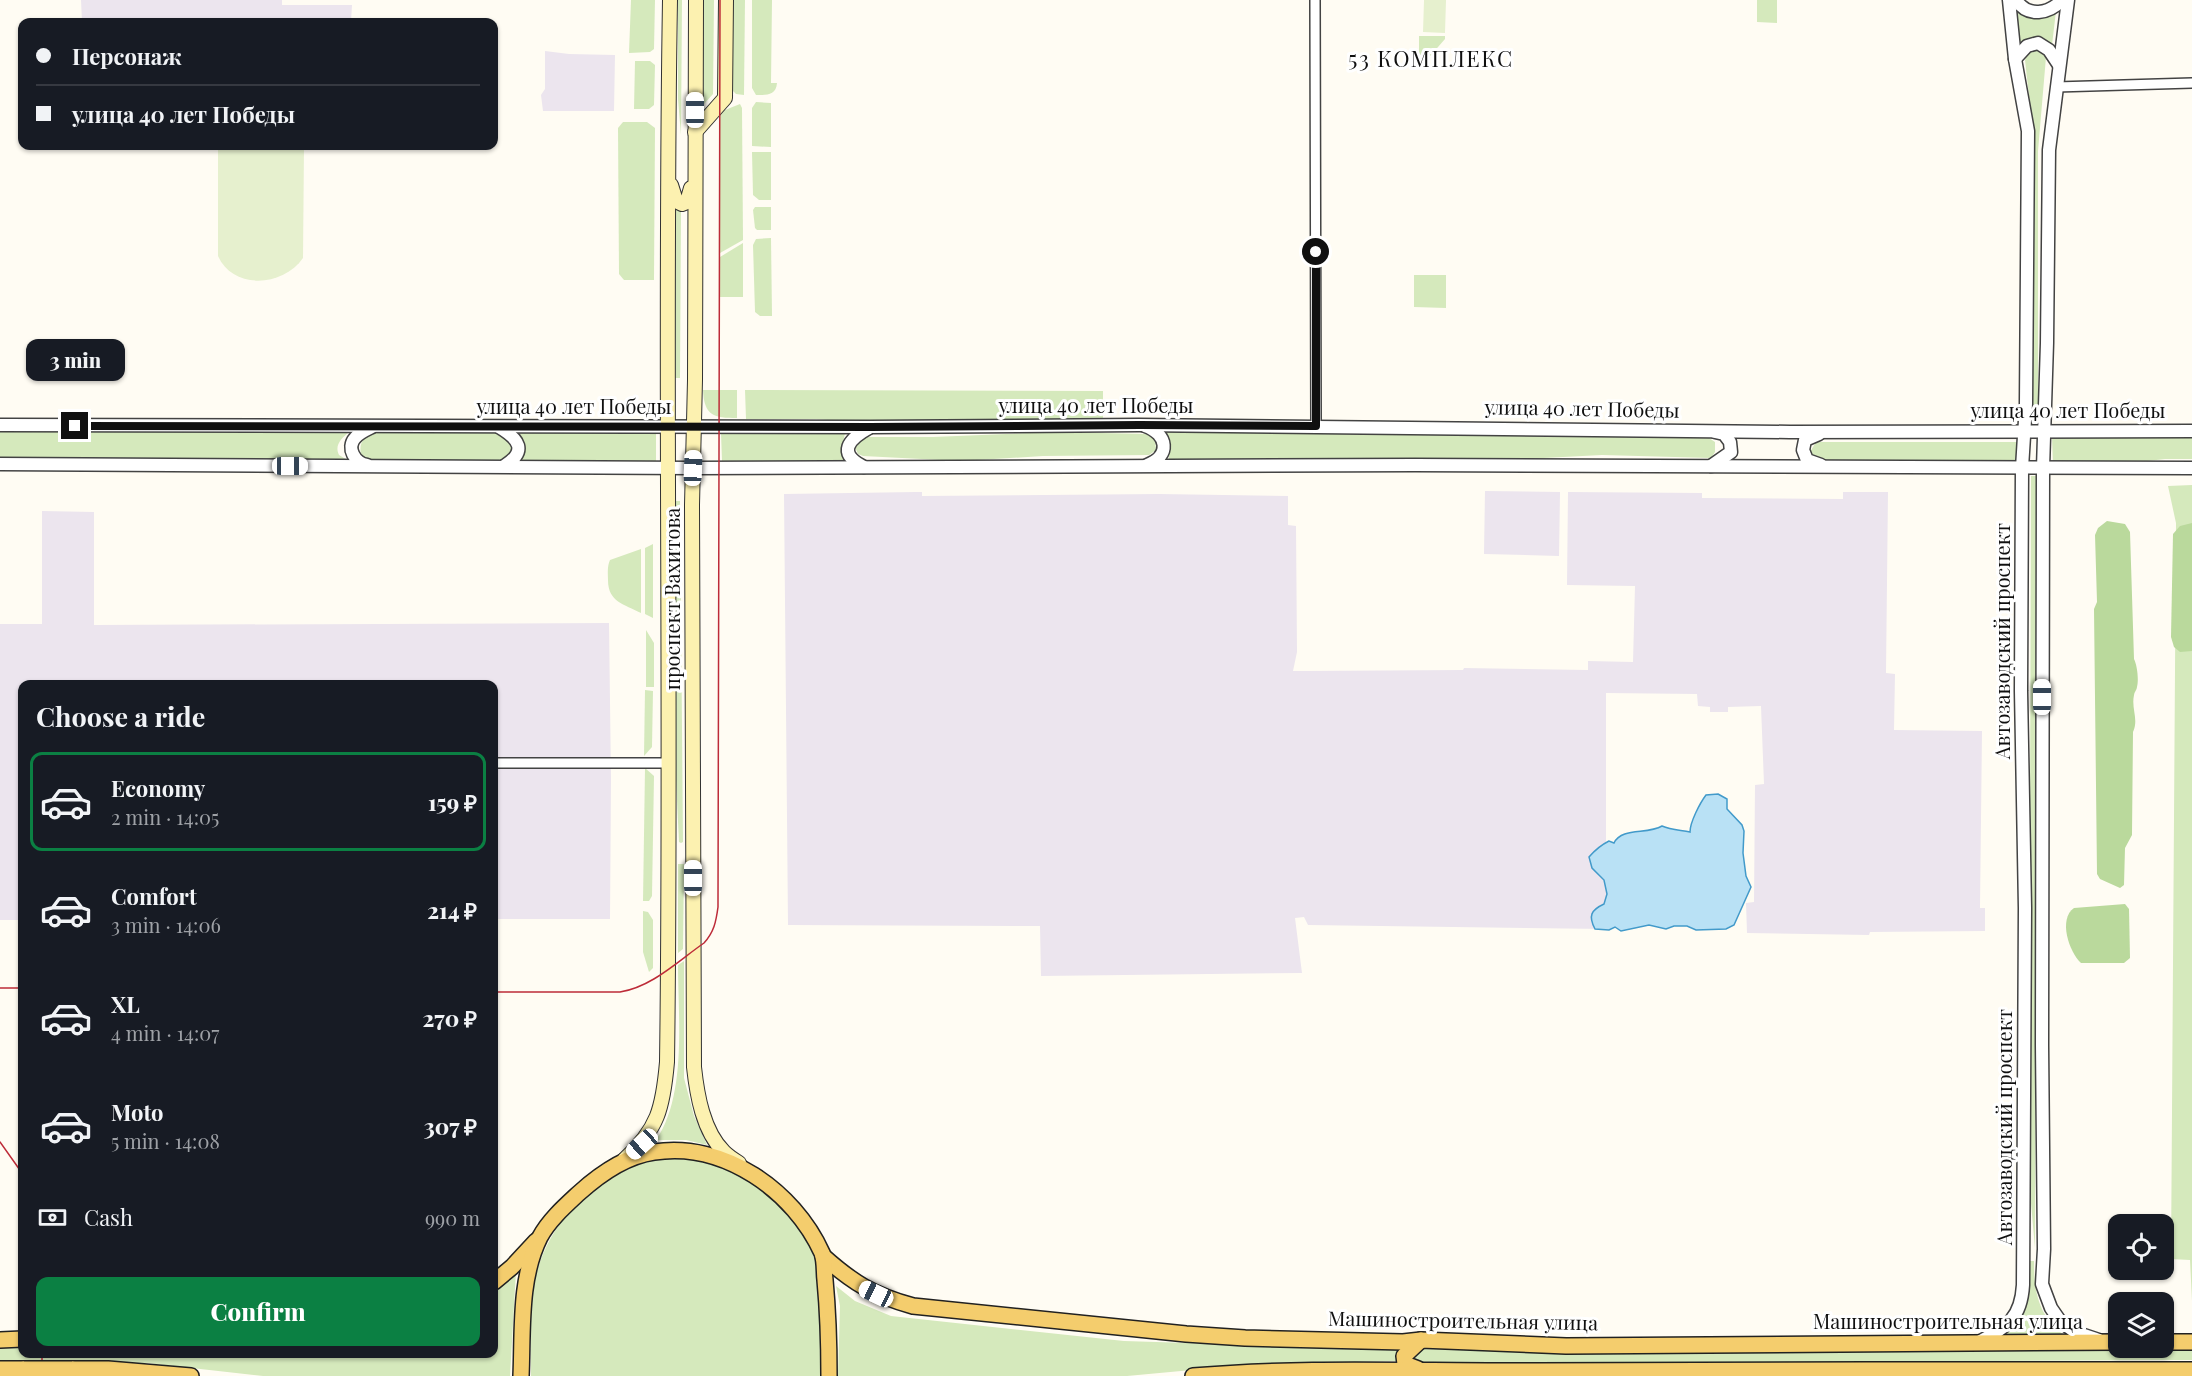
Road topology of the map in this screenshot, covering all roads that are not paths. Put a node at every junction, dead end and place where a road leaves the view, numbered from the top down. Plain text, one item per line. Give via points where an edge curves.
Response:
1 (670, 0) edge
2 (696, 0) edge
3 (726, 0) edge
4 (1315, 0) edge
5 (2009, 0) edge
6 (2016, 0) edge
7 (2062, 0) edge
8 (2068, 0) edge
9 (2015, 59) junction
10 (2059, 65) junction
11 (2192, 84) edge
12 (2056, 87) junction
13 (695, 132) junction
14 (668, 174) junction
15 (694, 178) junction
16 (0, 425) edge
17 (1139, 425) junction
18 (373, 426) junction
19 (669, 426) junction
20 (694, 426) junction
21 (1316, 426) junction
22 (499, 427) junction
23 (870, 427) junction
24 (1701, 430) junction
25 (1829, 431) junction
26 (2024, 431) junction
27 (2044, 431) junction
28 (2192, 431) edge
29 (0, 464) edge
30 (377, 466) junction
31 (504, 466) junction
32 (1143, 466) junction
33 (669, 467) junction
34 (865, 467) junction
35 (1710, 467) junction
36 (1828, 467) junction
37 (693, 468) junction
38 (2022, 468) junction
39 (2043, 468) junction
40 (2192, 468) edge
41 (498, 763) edge
42 (668, 763) junction
43 (668, 832) junction
44 (693, 834) junction
45 (2024, 1044) junction
46 (2042, 1044) junction
47 (621, 1163) junction
48 (755, 1175) junction
49 (540, 1237) junction
50 (2024, 1242) junction
51 (2044, 1249) junction
52 (823, 1256) junction
53 (498, 1279) edge
54 (18, 1339) edge
55 (0, 1340) edge
56 (1421, 1340) junction
57 (2108, 1341) edge
58 (2108, 1342) edge
59 (2174, 1342) edge
60 (2192, 1342) edge
61 (1976, 1343) junction
62 (0, 1369) edge
63 (1419, 1369) junction
64 (2192, 1370) edge
65 (191, 1376) edge
66 (521, 1376) edge
67 (829, 1376) edge
68 (1192, 1376) edge

1 - 14 main road, проспект Вахитова
2 - 13 main road, проспект Вахитова
3 - 13 main road via 725,98
4 - 21 street
5 - 9 street, Автозаводский проспект
6 - 7 street via 2031,12 2045,12
8 - 10 street, Автозаводский проспект
9 - 10 street via 2027,46 2038,44 2049,50
9 - 26 street, Автозаводский проспект via 2028,131
10 - 12 street, Автозаводский проспект
11 - 12 street
12 - 27 street, Автозаводский проспект via 2049,150
13 - 15 main road, проспект Вахитова
14 - 15 main road via 676,201 682,204 687,202
14 - 19 main road, проспект Вахитова
15 - 20 main road, проспект Вахитова
16 - 18 street, улица 40 лет Победы
17 - 21 street, улица 40 лет Победы
17 - 23 street, улица 40 лет Победы
17 - 32 street via 1153,429 1164,447 1157,461
18 - 22 street, улица 40 лет Победы
18 - 30 street via 357,435 351,448 362,464
19 - 20 street, улица 40 лет Победы
19 - 22 street, улица 40 лет Победы
19 - 33 main road, проспект Вахитова
20 - 23 street, улица 40 лет Победы
20 - 37 main road, проспект Вахитова
21 - 24 street, улица 40 лет Победы
22 - 31 street via 518,441 519,449 513,460
23 - 34 street via 848,443 848,453 854,462
24 - 25 street, улица 40 лет Победы
24 - 35 street via 1724,434 1730,442 1731,452
25 - 26 street, улица 40 лет Победы
25 - 36 street via 1805,440 1803,450 1807,460
26 - 27 street, улица 40 лет Победы
26 - 38 street, Автозаводский проспект
27 - 28 street, улица 40 лет Победы
27 - 39 street, Автозаводский проспект
29 - 30 street
30 - 31 street
31 - 33 street
32 - 34 street
32 - 35 street
33 - 37 street
33 - 42 main road, проспект Вахитова
34 - 37 street
35 - 36 street
36 - 38 street
37 - 44 main road, проспект Вахитова
38 - 39 street
38 - 45 street, Автозаводский проспект
39 - 40 street
39 - 46 street, Автозаводский проспект
41 - 42 street
42 - 43 main road, проспект Вахитова
43 - 44 main road via 681,860 686,857
43 - 47 main road, проспект Вахитова via 665,1089 661,1110 651,1129 642,1144
44 - 48 main road, проспект Вахитова via 696,1086 713,1138 723,1151
45 - 46 street via 2035,1052
45 - 50 street, Автозаводский проспект
46 - 51 street, Автозаводский проспект
47 - 48 main road via 653,1152 682,1150 716,1157
47 - 49 main road via 595,1179 560,1211
48 - 52 main road via 784,1199 809,1230
49 - 53 main road
49 - 66 main road via 526,1278
50 - 51 street via 2036,1254
50 - 61 street, Автозаводский проспект via 2022,1303 1999,1331
51 - 57 street, Автозаводский проспект via 2042,1284 2060,1321 2075,1332
52 - 56 main road, Машиностроительная улица via 864,1288 913,1306 1197,1335
52 - 67 main road
54 - 55 main road
56 - 61 main road, Машиностроительная улица via 1566,1346
56 - 63 main road via 1404,1356 1405,1364
58 - 61 main road, Машиностроительная улица
59 - 60 main road
62 - 65 main road, bridge via 108,1369
63 - 64 main road
63 - 68 main road via 1246,1371

